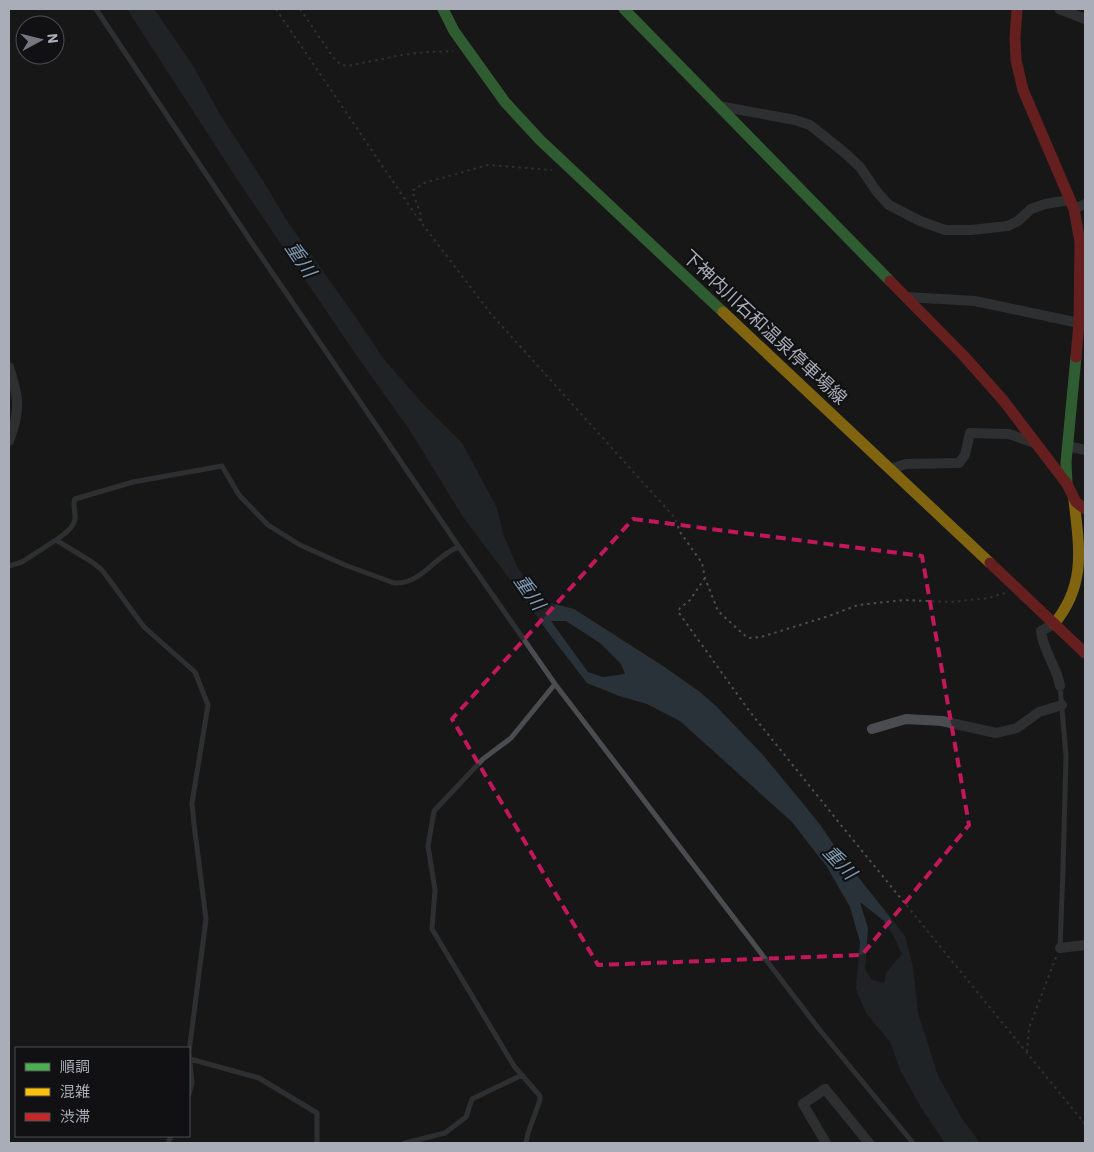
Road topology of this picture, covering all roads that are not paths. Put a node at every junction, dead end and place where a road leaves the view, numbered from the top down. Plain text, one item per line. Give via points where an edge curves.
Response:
1 (96, 9) edge
2 (443, 9) edge
3 (624, 9) edge
4 (1017, 9) edge
5 (1059, 9) edge
6 (1085, 19) edge
7 (719, 106) junction
8 (1085, 204) edge
9 (1072, 205) junction
10 (907, 298) junction
11 (1082, 321) edge
12 (9, 367) edge
13 (9, 441) edge
14 (1036, 444) junction
15 (1067, 446) junction
16 (1085, 450) edge
17 (890, 469) junction
18 (1067, 484) junction
19 (1074, 500) junction
20 (1085, 509) edge
21 (56, 540) junction
22 (460, 547) junction
23 (9, 566) edge
24 (1054, 624) junction
25 (1085, 653) edge
26 (555, 684) junction
27 (1060, 686) joint
28 (1062, 704) junction
29 (872, 729) dead end
30 (1085, 944) edge
31 (1060, 948) joint
32 (190, 1047) edge
33 (190, 1059) edge
34 (522, 1075) junction
35 (190, 1090) edge
36 (317, 1143) edge
37 (405, 1143) edge
38 (526, 1143) edge
39 (826, 1143) edge
40 (869, 1143) edge
41 (912, 1143) edge

1 - 22 lane
2 - 17 street, 下神内川石和温泉停車場線 via 454,31 505,102 540,140
3 - 7 street
4 - 9 street via 1016,60 1023,90
5 - 6 street
7 - 9 street via 810,125 860,168 889,205 945,230 1008,226 1031,209 1045,204
7 - 10 street
8 - 9 street
9 - 11 street via 1080,242
10 - 11 street via 975,301
10 - 14 street via 1003,400
11 - 15 street
12 - 13 street via 18,408
14 - 17 street via 1009,434 970,433 959,463 906,464
14 - 18 street
15 - 16 street
15 - 18 street
17 - 24 street, 下神内川石和温泉停車場線
18 - 19 street
19 - 20 street
19 - 24 street via 1078,579 1066,609
21 - 22 lane via 68,531 75,520 75,499 133,482 222,466 239,494 268,525 300,545 394,583 412,579 452,549
21 - 23 lane via 22,562
21 - 32 lane via 102,570 144,627 195,672 208,705 192,803 206,919
22 - 26 lane
24 - 25 street, 下神内川石和温泉停車場線
24 - 27 street via 1040,631
26 - 34 lane via 510,738 483,759 434,811 428,846 435,890 432,930
26 - 41 lane via 819,1029
27 - 28 lane
28 - 29 street via 1040,712 1017,728 996,733 942,721 906,719
28 - 31 lane via 1066,756
30 - 31 street
33 - 35 lane
33 - 36 lane via 260,1078 317,1113
34 - 37 lane via 472,1098 466,1117 445,1133
34 - 38 lane via 540,1096
39 - 40 street via 803,1104 825,1089

